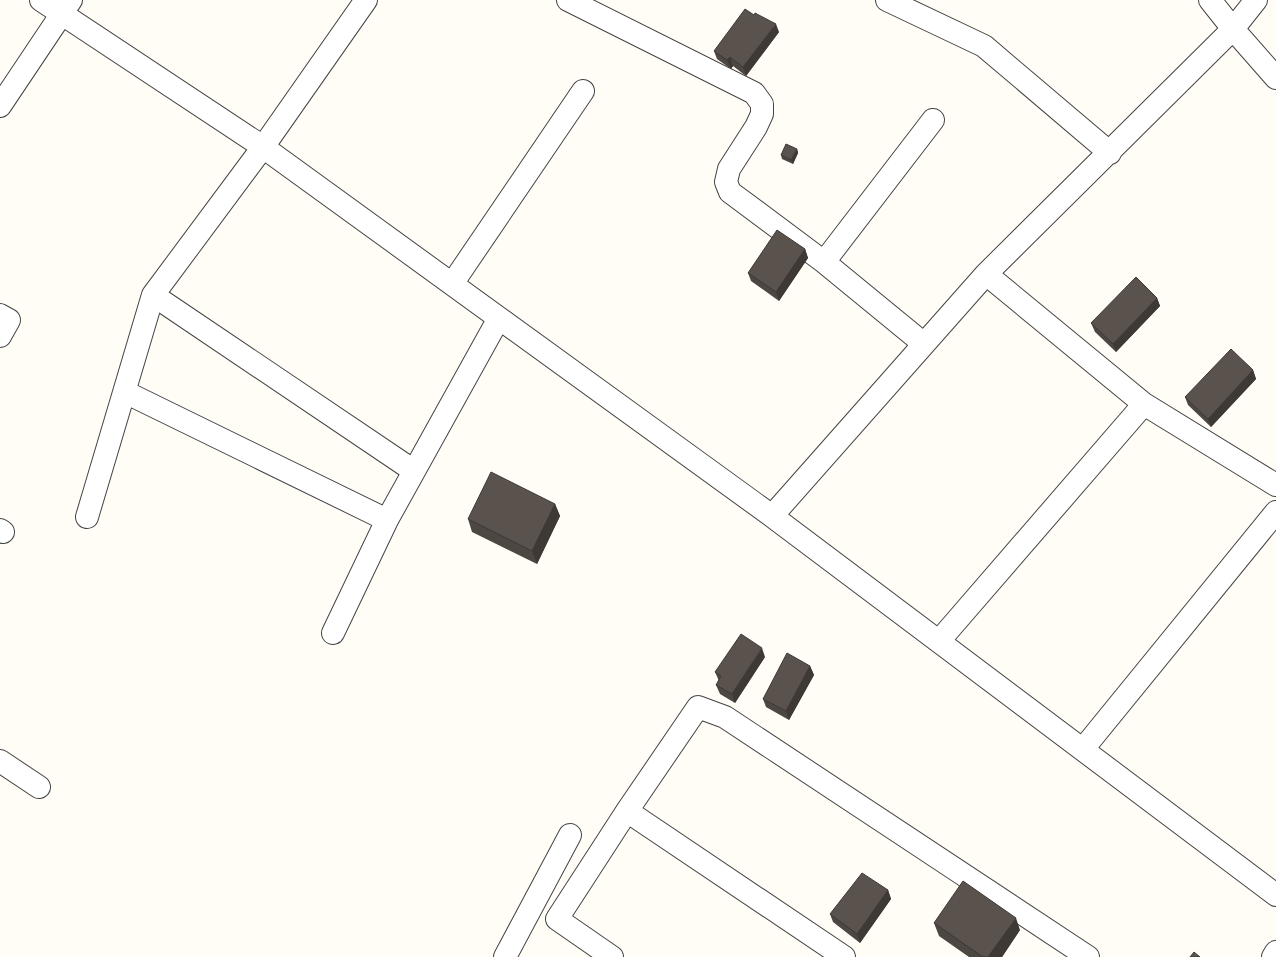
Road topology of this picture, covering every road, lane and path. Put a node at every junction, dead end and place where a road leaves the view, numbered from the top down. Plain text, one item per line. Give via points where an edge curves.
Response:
1 (41, 0) edge
2 (366, 0) edge
3 (568, 0) edge
4 (887, 0) edge
5 (1210, 0) edge
6 (1256, 0) edge
7 (66, 7) edge
8 (1233, 29) junction
9 (1276, 78) edge
10 (583, 91) dead end
11 (0, 106) edge
12 (933, 120) dead end
13 (264, 147) junction
14 (1110, 152) junction
15 (824, 262) junction
16 (986, 274) junction
17 (452, 284) junction
18 (153, 295) junction
19 (0, 315) edge
20 (499, 318) junction
21 (0, 336) edge
22 (924, 344) junction
23 (125, 392) junction
24 (1144, 404) junction
25 (414, 471) junction
26 (1276, 485) edge
27 (1276, 512) edge
28 (772, 516) junction
29 (87, 517) dead end
30 (387, 520) junction
31 (333, 633) dead end
32 (939, 641) junction
33 (1083, 749) junction
34 (0, 761) edge
35 (39, 787) dead end
36 (627, 811) junction
37 (570, 835) dead end
38 (1276, 895) edge
39 (1276, 952) edge
40 (505, 957) edge
41 (612, 957) edge
42 (844, 957) edge
43 (1088, 957) edge
44 (1273, 957) edge

1 - 7 street
2 - 13 street
3 - 15 street via 754,93 762,104 762,114 730,169 726,182 730,192
4 - 14 street via 984,46
5 - 8 street
6 - 8 street
7 - 11 street
7 - 13 street
8 - 9 street
8 - 14 street
10 - 17 street
12 - 15 street
13 - 17 street
13 - 18 street
14 - 16 street
15 - 22 street
16 - 22 street
16 - 24 street
17 - 20 street
18 - 23 street
18 - 25 street
19 - 21 street via 9,320
20 - 25 street
20 - 28 street
22 - 28 street
23 - 29 street
23 - 30 street
24 - 26 street
24 - 32 street
25 - 30 street
27 - 33 street
28 - 32 street
30 - 31 street
32 - 33 street
33 - 38 street
34 - 35 street
36 - 41 street via 556,919
36 - 42 street
36 - 43 street via 698,707 725,717
37 - 40 street
39 - 44 street

